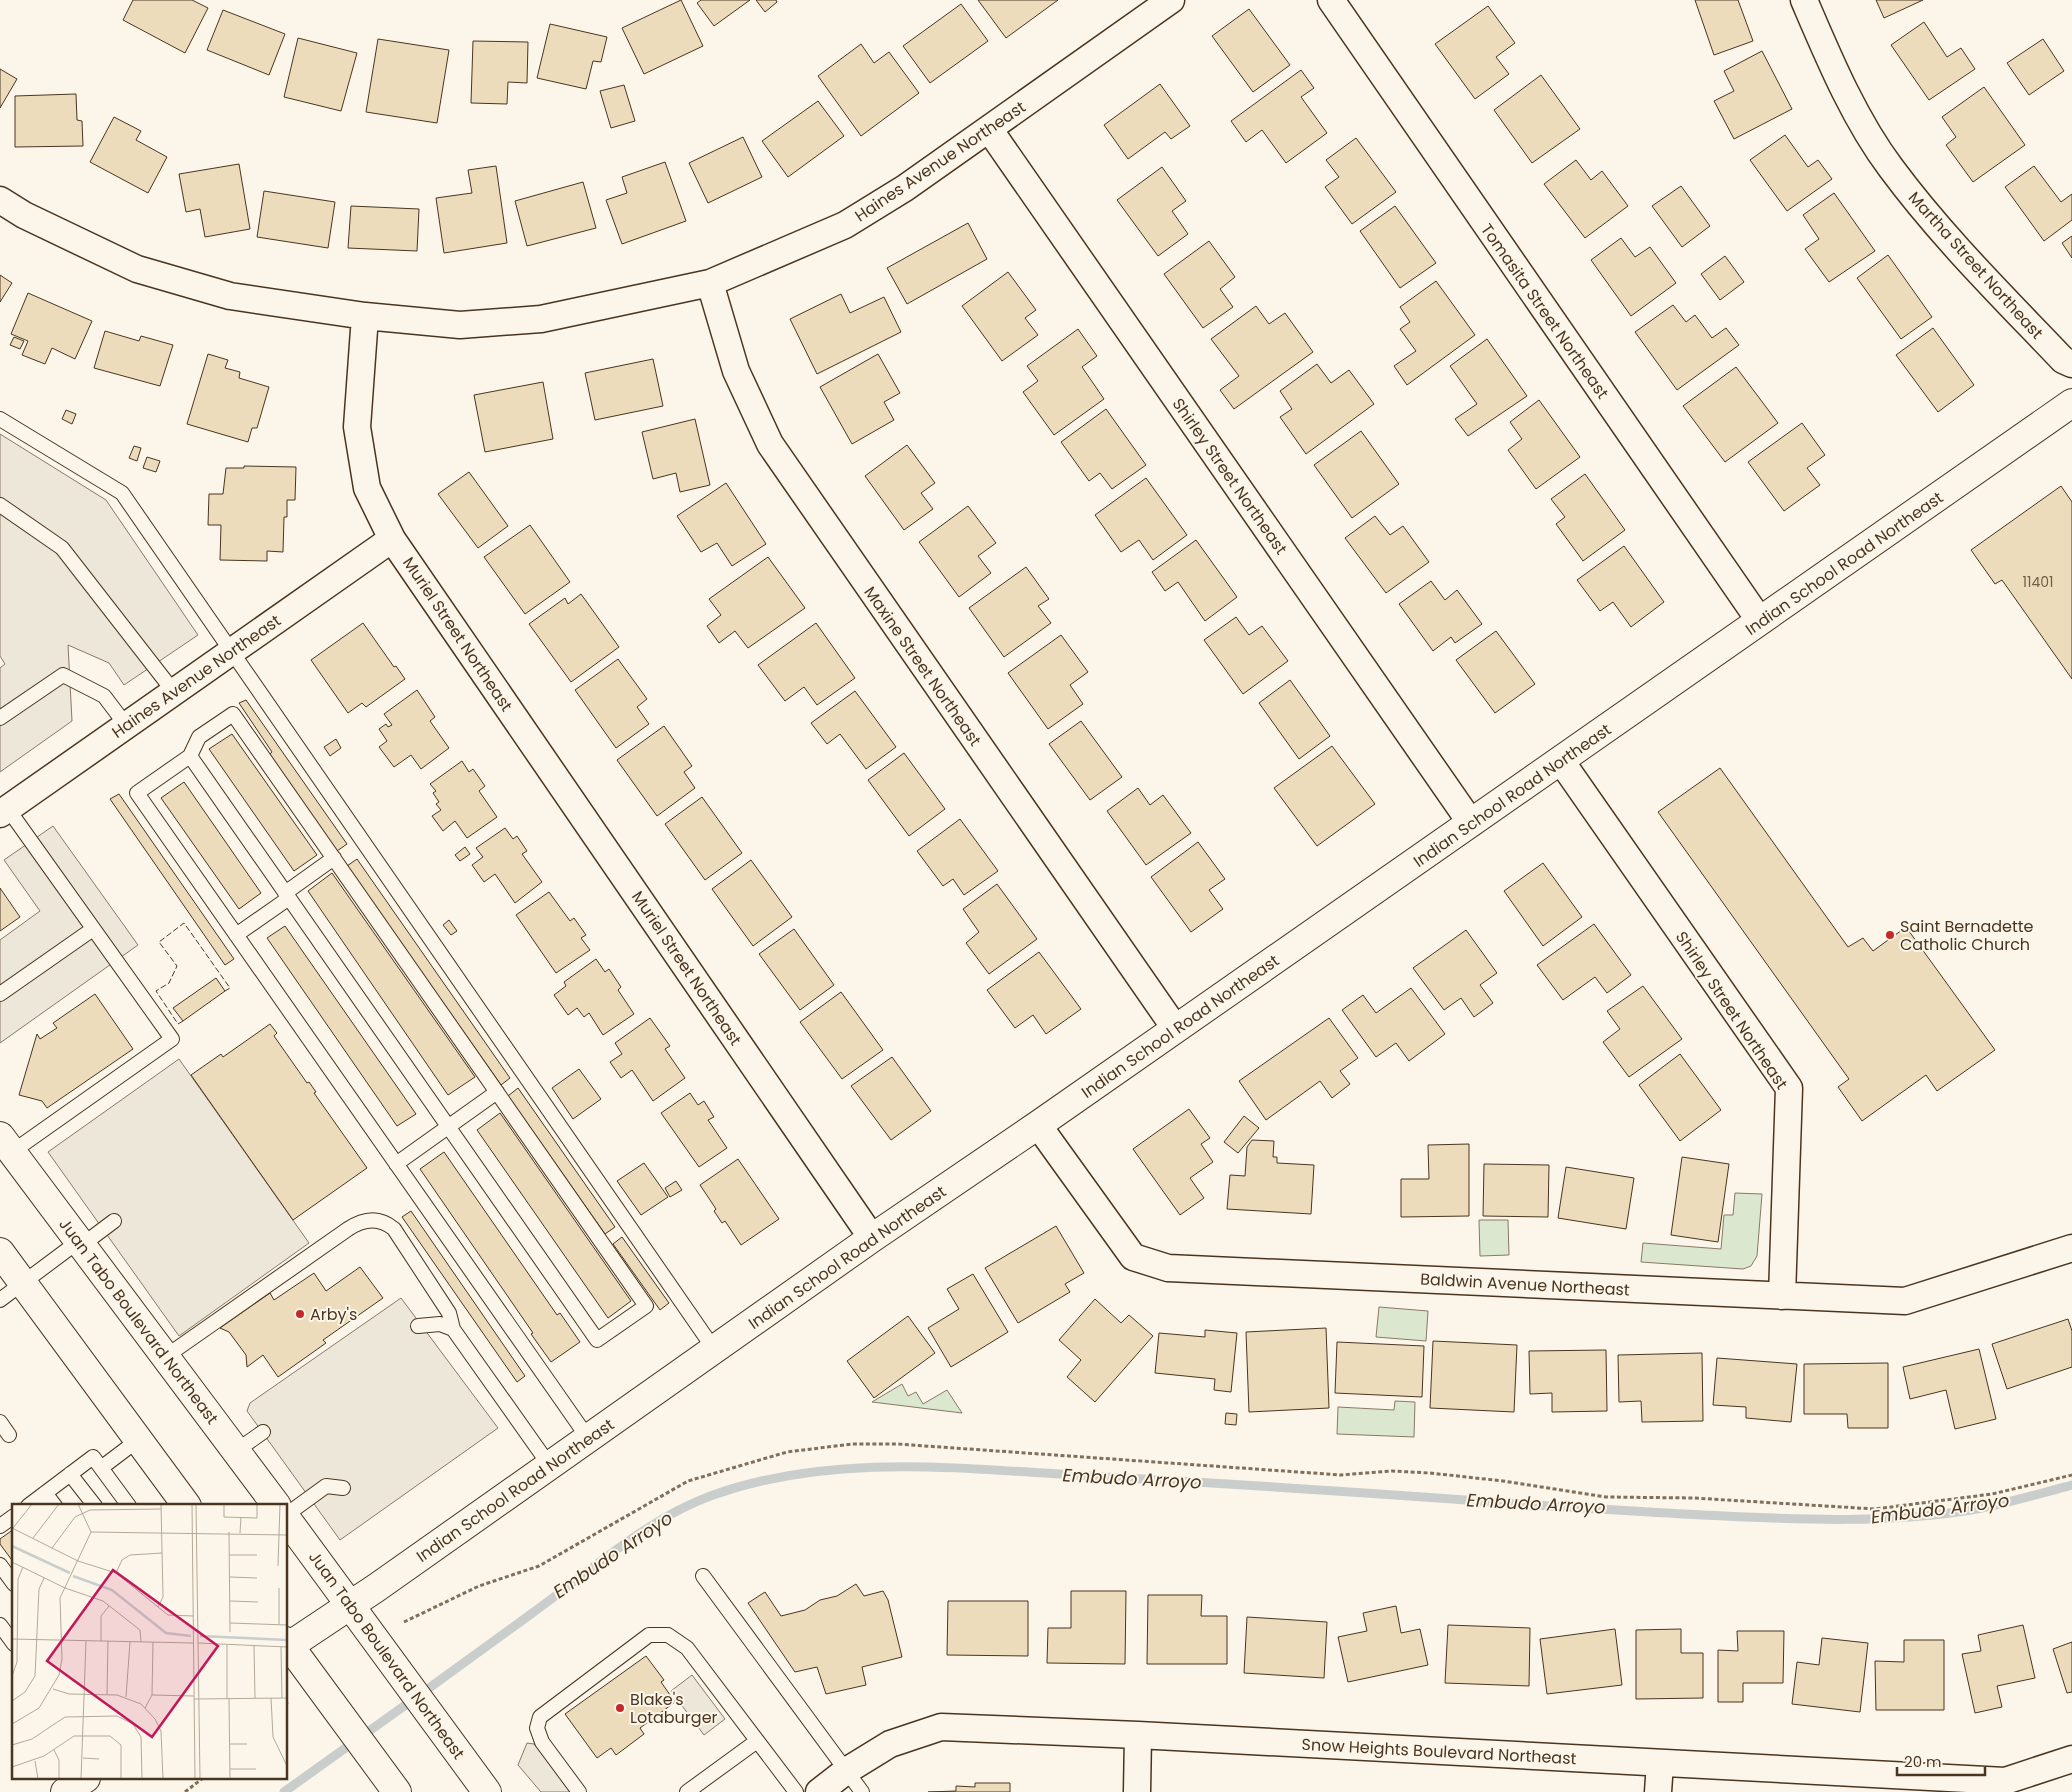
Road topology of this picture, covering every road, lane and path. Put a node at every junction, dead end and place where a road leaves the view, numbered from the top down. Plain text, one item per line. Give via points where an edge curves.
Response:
1 (1171, 0) edge
2 (1331, 0) edge
3 (1804, 0) edge
4 (989, 129) junction
5 (0, 200) edge
6 (710, 283) junction
7 (365, 316) junction
8 (2072, 364) edge
9 (2072, 403) edge
10 (0, 418) edge
11 (0, 505) edge
12 (392, 539) junction
13 (1760, 621) junction
14 (232, 651) junction
15 (174, 692) junction
16 (0, 718) edge
17 (126, 725) junction
18 (190, 756) junction
19 (1561, 761) junction
20 (4, 811) edge
21 (1471, 823) junction
22 (334, 858) junction
23 (287, 895) junction
24 (93, 929) junction
25 (236, 935) junction
26 (0, 994) edge
27 (1176, 1028) junction
28 (497, 1092) junction
29 (1038, 1125) junction
30 (448, 1127) junction
31 (6, 1144) edge
32 (396, 1164) junction
33 (114, 1221) dead end
34 (872, 1238) junction
35 (80, 1243) junction
36 (2072, 1248) edge
37 (0, 1252) edge
38 (23, 1283) junction
39 (1782, 1296) junction
40 (0, 1300) edge
41 (418, 1326) dead end
42 (453, 1329) junction
43 (714, 1349) junction
44 (166, 1357) junction
45 (0, 1422) edge
46 (263, 1432) dead end
47 (9, 1435) dead end
48 (588, 1438) junction
49 (138, 1440) junction
50 (236, 1451) junction
51 (550, 1466) junction
52 (101, 1468) junction
53 (70, 1474) junction
54 (2072, 1475) edge
55 (343, 1488) dead end
56 (45, 1493) junction
57 (31, 1504) edge
58 (53, 1504) edge
59 (93, 1504) edge
60 (128, 1504) edge
61 (186, 1504) edge
62 (276, 1504) edge
63 (288, 1515) edge
64 (12, 1517) edge
65 (288, 1520) edge
66 (0, 1526) edge
67 (0, 1565) edge
68 (703, 1576) dead end
69 (12, 1581) edge
70 (350, 1606) junction
71 (404, 1622) dead end
72 (0, 1625) edge
73 (12, 1641) edge
74 (288, 1644) edge
75 (288, 1646) edge
76 (1138, 1735) junction
77 (758, 1741) junction
78 (2072, 1759) edge
79 (1660, 1763) junction
80 (846, 1771) junction
81 (83, 1780) edge
82 (200, 1780) edge
83 (393, 1787) edge
84 (2006, 1787) edge
85 (65, 1792) edge
86 (185, 1792) edge
87 (487, 1792) edge
88 (579, 1792) edge
89 (687, 1792) edge
90 (796, 1792) edge
91 (819, 1792) edge
92 (862, 1792) edge
93 (1137, 1792) edge
94 (1658, 1792) edge

1 - 4 street, Haines Avenue Northeast
2 - 13 street, Tomasita Street Northeast
3 - 8 street, Martha Street Northeast via 1848,97 1889,167 1938,228 2063,360
4 - 6 street, Haines Avenue Northeast via 906,188 845,226
4 - 21 street, Shirley Street Northeast
5 - 7 street via 24,215 137,269 230,296
6 - 7 street, Haines Avenue Northeast via 541,319 460,325
6 - 27 street, Maxine Street Northeast via 736,371 770,444
7 - 12 street, Muriel Street Northeast via 357,427 368,488
9 - 13 street, Indian School Road Northeast
10 - 14 lane via 122,493
11 - 15 lane via 62,548
12 - 14 street, Haines Avenue Northeast
12 - 34 street, Muriel Street Northeast
13 - 19 street, Indian School Road Northeast
14 - 15 street, Haines Avenue Northeast
14 - 43 lane
15 - 17 street, Haines Avenue Northeast
16 - 17 lane via 63,675 104,696
17 - 20 street, Haines Avenue Northeast
18 - 22 lane via 199,737 233,714
18 - 23 lane
18 - 25 lane via 137,793
19 - 21 street, Indian School Road Northeast
19 - 39 street, Shirley Street Northeast via 1789,1088
20 - 24 lane
21 - 27 street, Indian School Road Northeast
22 - 23 lane
22 - 28 lane
23 - 25 lane
23 - 30 lane
24 - 26 lane
24 - 31 lane via 172,1039
25 - 32 lane
27 - 29 street, Indian School Road Northeast
28 - 30 lane
28 - 30 lane via 646,1306 597,1340
29 - 34 street, Indian School Road Northeast
29 - 39 street, Baldwin Avenue Northeast via 1133,1257 1168,1268
30 - 32 lane
31 - 35 street, Juan Tabo Boulevard Northeast
32 - 48 lane
33 - 35 lane
34 - 43 street, Indian School Road Northeast
35 - 38 lane
35 - 44 street, Juan Tabo Boulevard Northeast
36 - 39 street, Baldwin Avenue Northeast via 1905,1301
37 - 38 street
38 - 40 lane
38 - 49 street
41 - 42 lane via 440,1324
42 - 44 lane via 449,1313 394,1229 381,1221 360,1221
42 - 51 lane
43 - 48 street, Indian School Road Northeast
44 - 50 street, Juan Tabo Boulevard Northeast
45 - 47 lane
46 - 50 lane
48 - 51 street, Indian School Road Northeast
49 - 52 lane
49 - 61 street
50 - 62 street, Juan Tabo Boulevard Northeast
51 - 70 street, Indian School Road Northeast
52 - 53 lane via 93,1457
52 - 60 lane
53 - 56 lane
53 - 59 lane
54 - 71 path via 1992,1494 1875,1509 1694,1498 1606,1497 1430,1473 1392,1471 1341,1475 897,1444 852,1444 787,1452 688,1481 539,1566 479,1586
55 - 63 lane via 326,1486
56 - 57 lane
56 - 58 lane
64 - 66 lane
65 - 70 street, Juan Tabo Boulevard Northeast
67 - 69 lane
68 - 80 lane
70 - 74 street, Indian School Road Northeast
70 - 87 street, Juan Tabo Boulevard Northeast
72 - 73 lane
75 - 83 street
76 - 79 street, Snow Heights Boulevard Northeast
76 - 80 street, Snow Heights Boulevard Northeast via 941,1727 890,1744
76 - 93 street
77 - 88 lane via 687,1648 668,1635 649,1635 540,1717 537,1728 542,1742
77 - 89 lane
77 - 90 lane
78 - 84 street, Snow Heights Boulevard Northeast
79 - 84 street, Snow Heights Boulevard Northeast
79 - 94 street
80 - 91 street, Snow Heights Boulevard Northeast
80 - 92 lane
81 - 85 street
82 - 86 path

